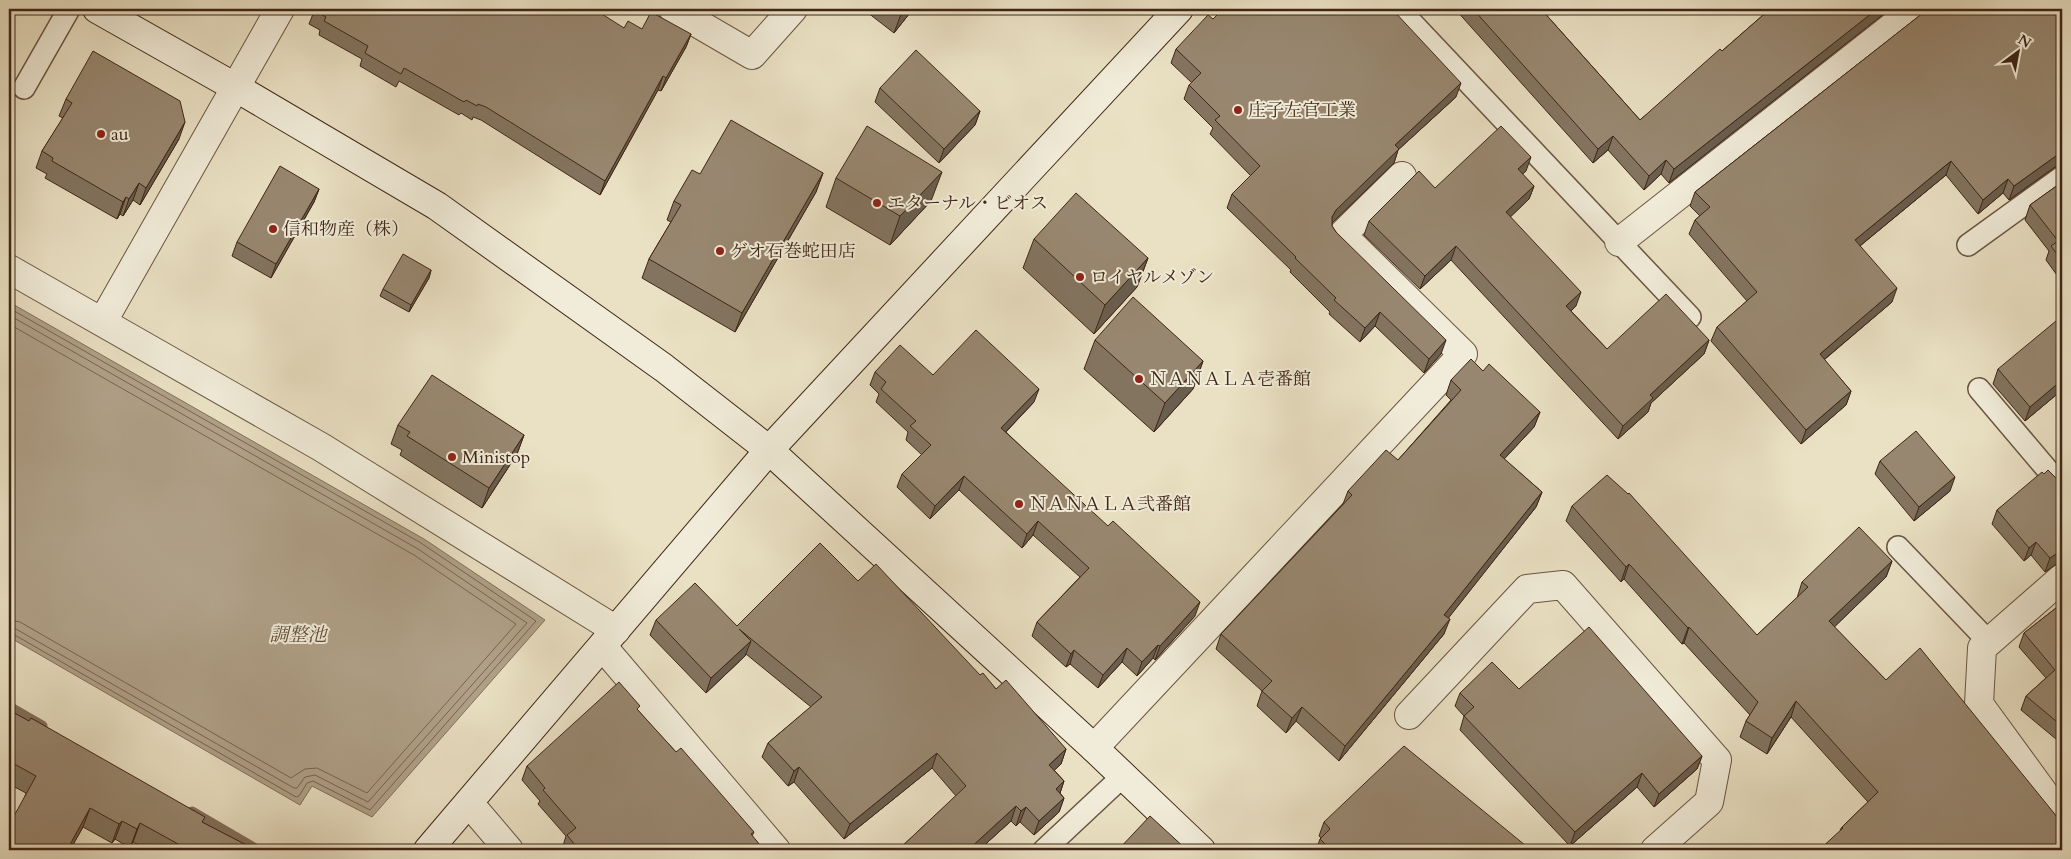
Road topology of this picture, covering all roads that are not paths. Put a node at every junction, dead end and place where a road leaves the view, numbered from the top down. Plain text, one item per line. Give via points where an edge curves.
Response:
1 (69, 9) edge
2 (97, 9) edge
3 (280, 9) edge
4 (673, 9) edge
5 (793, 9) edge
6 (1179, 9) edge
7 (1399, 9) edge
8 (1915, 9) edge
9 (235, 87) junction
10 (24, 88) dead end
11 (1402, 176) dead end
12 (2062, 177) edge
13 (1619, 242) junction
14 (1968, 245) dead end
15 (9, 269) edge
16 (1690, 317) edge
17 (102, 321) junction
18 (1979, 389) dead end
19 (769, 450) junction
20 (2062, 487) edge
21 (1898, 547) dead end
22 (2062, 578) edge
23 (609, 638) junction
24 (1989, 642) junction
25 (1408, 715) dead end
26 (1094, 748) junction
27 (1123, 776) junction
28 (469, 803) junction
29 (2062, 818) edge
30 (428, 850) edge
31 (508, 850) edge
32 (776, 850) edge
33 (1044, 850) edge
34 (1201, 850) edge
35 (1655, 850) edge

1 - 10 lane
2 - 9 street
3 - 9 street
4 - 5 street via 752,55
6 - 19 street
7 - 13 lane
8 - 13 street
9 - 17 street
9 - 19 street via 437,206 664,368
11 - 26 street via 1342,235 1463,354
12 - 14 lane
13 - 16 lane
15 - 17 street
17 - 23 street via 322,448
18 - 20 lane
19 - 23 street
19 - 26 street
21 - 24 lane
22 - 24 street
23 - 28 street
23 - 32 street
24 - 29 street via 1982,648 1979,704
25 - 35 street via 1527,589 1563,585 1717,760 1709,802
26 - 27 street
27 - 33 lane
27 - 34 street
28 - 30 street
28 - 31 street

